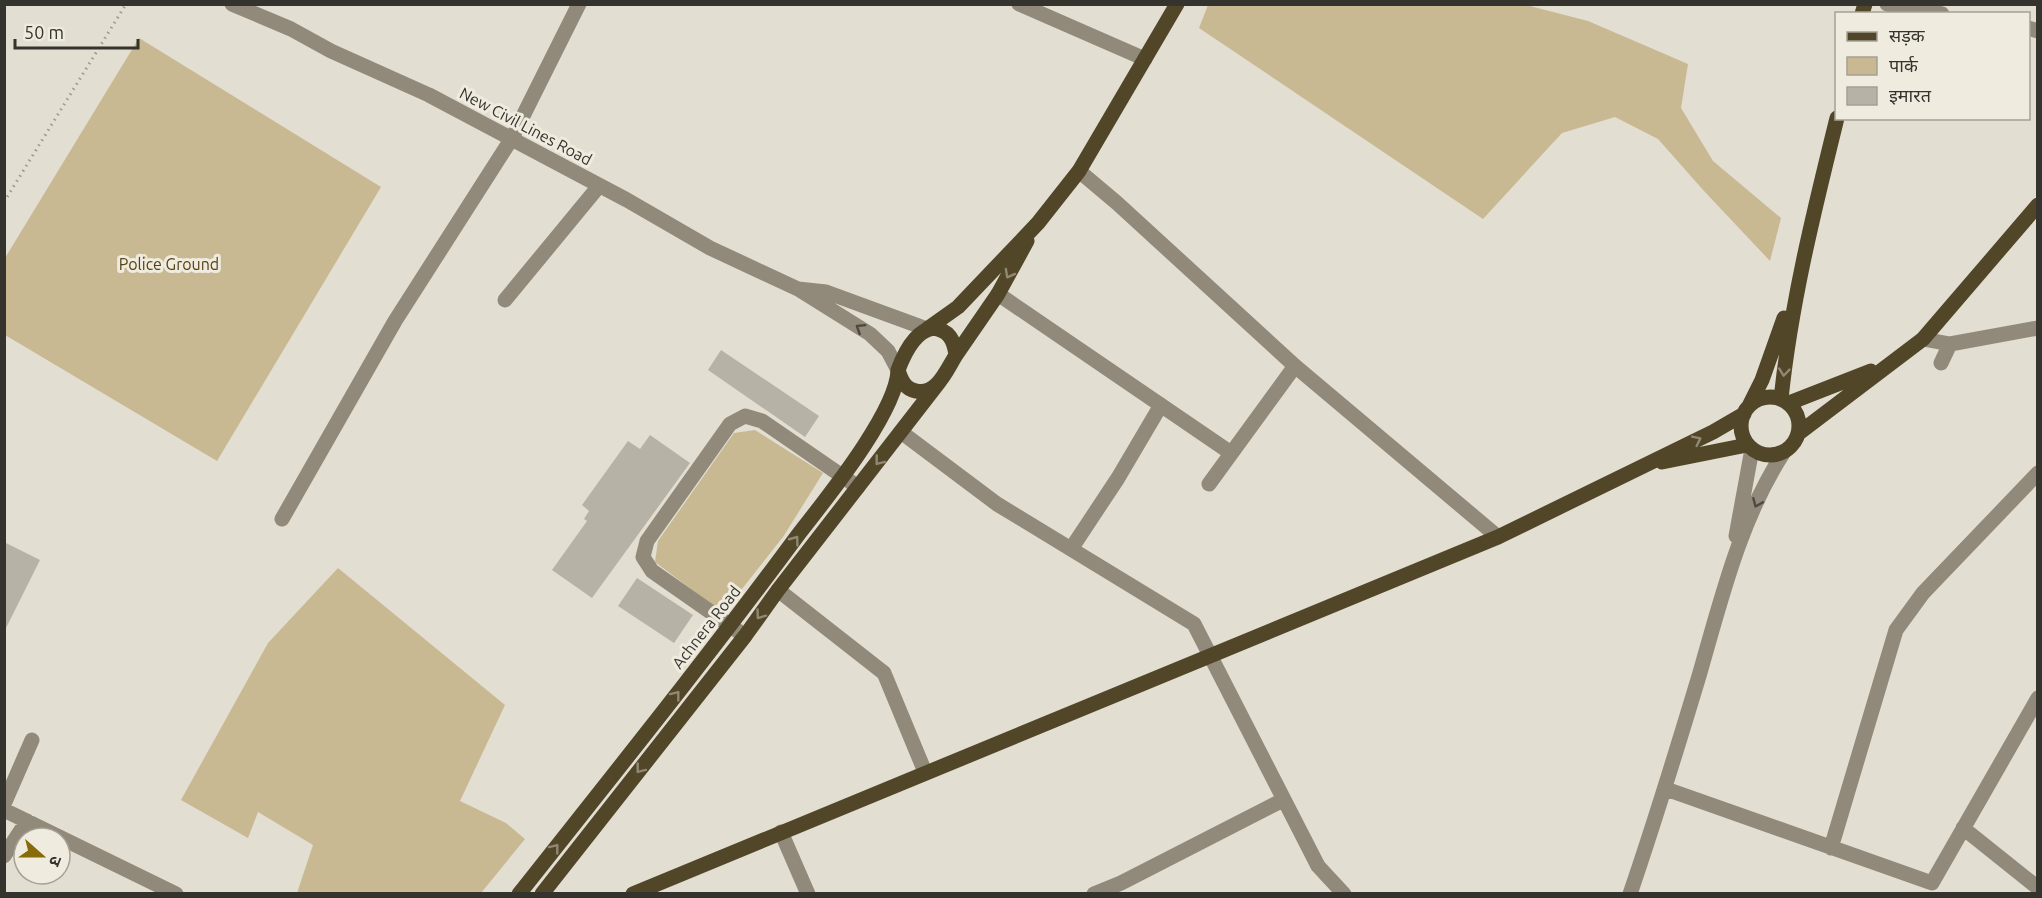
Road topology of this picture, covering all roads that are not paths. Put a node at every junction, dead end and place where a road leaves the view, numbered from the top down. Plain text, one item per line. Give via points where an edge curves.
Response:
1 (232, 4) edge
2 (579, 4) edge
3 (1019, 4) edge
4 (1177, 4) edge
5 (1887, 4) edge
6 (1931, 12) edge
7 (1145, 59) junction
8 (1837, 120) edge
9 (512, 138) junction
10 (1079, 171) junction
11 (599, 186) junction
12 (2037, 205) edge
13 (1038, 223) junction
14 (1800, 273) junction
15 (798, 289) junction
16 (998, 294) junction
17 (506, 300) dead end
18 (2037, 328) edge
19 (927, 329) junction
20 (1923, 339) junction
21 (1950, 344) junction
22 (956, 355) junction
23 (1941, 363) dead end
24 (1888, 364) junction
25 (1295, 366) junction
26 (898, 370) junction
27 (940, 381) junction
28 (1785, 401) junction
29 (1161, 405) junction
30 (1746, 410) junction
31 (901, 432) junction
32 (1799, 433) junction
33 (1750, 447) junction
34 (1785, 452) junction
35 (1231, 453) junction
36 (1648, 464) junction
37 (2037, 473) edge
38 (843, 475) junction
39 (1209, 484) dead end
40 (858, 487) junction
41 (282, 519) dead end
42 (1498, 537) junction
43 (1071, 549) junction
44 (1728, 574) junction
45 (778, 590) junction
46 (731, 626) junction
47 (745, 636) junction
48 (1210, 656) junction
49 (2037, 698) edge
50 (32, 740) dead end
51 (925, 772) junction
52 (1666, 789) junction
53 (1283, 800) junction
54 (4, 804) edge
55 (4, 810) edge
56 (27, 821) junction
57 (1963, 828) junction
58 (781, 832) junction
59 (1831, 848) junction
60 (4, 856) edge
61 (1120, 888) edge
62 (1934, 888) edge
63 (2037, 888) edge
64 (176, 894) edge
65 (519, 894) edge
66 (542, 894) edge
67 (633, 894) edge
68 (808, 894) edge
69 (1094, 894) edge
70 (1344, 894) edge
71 (1630, 894) edge

1 - 9 street, New Civil Lines Road
2 - 9 street
3 - 7 street
4 - 7 main road
5 - 6 street
7 - 10 main road
8 - 14 main road
9 - 11 street, New Civil Lines Road
9 - 41 street via 395,321
10 - 13 main road
10 - 25 street
11 - 15 street, New Civil Lines Road via 710,248
11 - 17 street
12 - 20 main road
13 -> 16 main road
13 - 19 main road via 958,307
14 -> 28 main road via 1785,359
14 - 30 main road via 1769,364
15 - 19 street via 826,292
26 -> 15 street via 888,351 870,334
16 - 22 main road
16 - 29 street
18 - 21 street
19 - 22 main road via 940,328 951,336
19 - 26 main road via 917,336
20 - 21 street
20 - 24 main road
21 - 23 street
22 - 27 main road
24 - 28 main road
24 - 32 main road
25 - 35 street
25 - 42 street
26 - 27 main road via 905,385 916,392 930,390
26 - 38 main road, Achnera Road via 887,409
27 - 31 main road
28 - 30 main road via 1764,397
28 - 32 main road via 1798,417
29 - 35 street
29 - 43 street
30 - 33 main road via 1741,431
36 -> 30 main road via 1713,432
31 -> 40 main road
31 - 43 street via 997,504
32 - 34 main road
33 - 34 main road via 1766,455
33 - 36 main road
33 - 44 street
34 -> 44 street via 1757,501
35 - 39 street
36 - 42 main road
37 - 59 street via 1923,593 1896,630
38 - 40 street
46 -> 38 main road, Achnera Road
38 - 46 street via 762,421 745,416 730,424 647,541 644,557 652,571
40 - 45 main road
42 - 48 main road
43 - 48 street via 1194,624
44 - 52 street
45 -> 47 main road
45 - 51 street via 884,673
46 - 47 street
65 -> 46 main road, Achnera Road
47 -> 66 main road
48 - 51 main road
48 - 53 street
49 - 57 street
50 - 54 street
51 - 58 main road
52 - 59 street
52 - 71 street
53 - 61 street
53 - 70 street via 1318,866
55 - 56 street
56 - 60 street
56 - 64 street
57 - 62 street
57 - 63 street
58 - 67 main road
58 - 68 street
59 - 62 street
61 - 69 street

